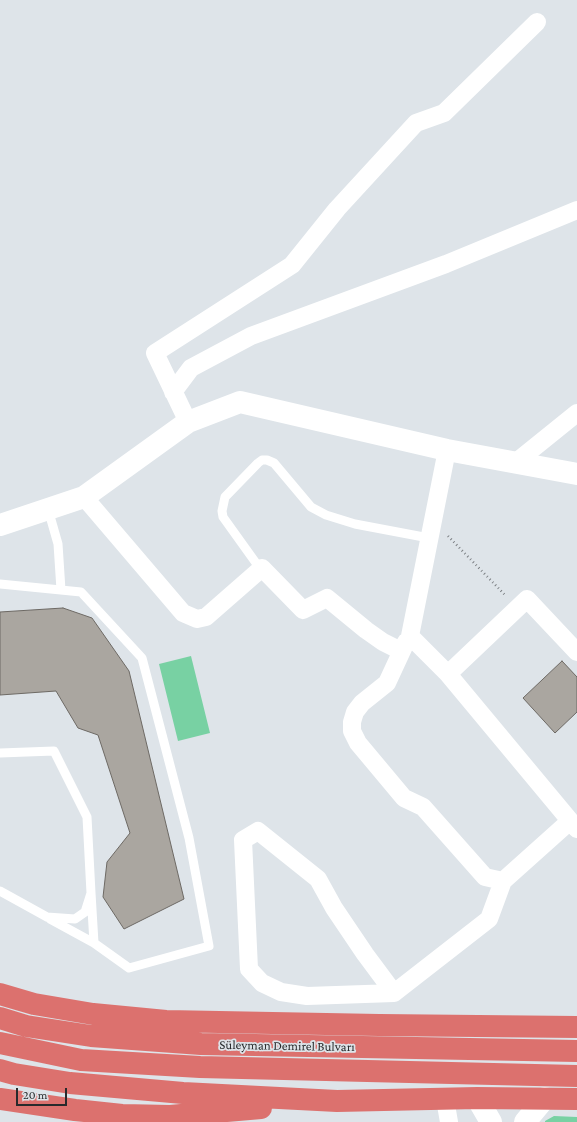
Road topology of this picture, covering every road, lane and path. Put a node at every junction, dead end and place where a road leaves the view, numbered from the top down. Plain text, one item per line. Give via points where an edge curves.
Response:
1 (537, 22) dead end
2 (577, 210) edge
3 (173, 392) junction
4 (577, 413) edge
5 (188, 422) junction
6 (447, 450) junction
7 (515, 463) junction
8 (577, 474) edge
9 (84, 497) junction
10 (48, 509) junction
11 (432, 520) junction
12 (0, 525) edge
13 (428, 538) junction
14 (262, 568) junction
15 (0, 584) edge
16 (60, 590) junction
17 (517, 608) junction
18 (410, 636) junction
19 (401, 651) junction
20 (577, 652) edge
21 (448, 674) junction
22 (0, 753) edge
23 (574, 825) edge
24 (503, 881) junction
25 (0, 891) edge
26 (91, 893) junction
27 (47, 917) junction
28 (94, 943) junction
29 (394, 993) junction
30 (0, 994) edge
31 (0, 1018) edge
32 (576, 1027) edge
33 (0, 1043) edge
34 (577, 1051) edge
35 (0, 1070) edge
36 (577, 1076) edge
37 (477, 1098) junction
38 (545, 1098) junction
39 (0, 1099) edge
40 (446, 1099) junction
41 (577, 1099) edge
42 (337, 1100) junction
43 (120, 1118) edge
44 (449, 1122) edge
45 (491, 1122) edge
46 (525, 1122) edge

1 - 3 street via 444,113 416,123 337,209 292,265 155,353
2 - 3 street via 446,264 251,336 191,368
3 - 5 street
4 - 7 street
5 - 6 street via 240,402
5 - 9 street
6 - 7 street
6 - 11 street
7 - 8 street
9 - 10 street
9 - 14 street via 183,613 197,619 206,617
10 - 12 street
10 - 16 lane via 58,544
11 - 13 street
11 - 17 path
13 - 14 lane via 354,524 326,515 311,507 274,463 262,460 225,498 222,511
13 - 18 street
14 - 19 street via 303,610 327,598 366,630
15 - 16 lane
16 - 28 lane via 81,592 142,658 190,838 209,946 129,968
17 - 20 street via 527,599
17 - 21 street
18 - 19 street
18 - 21 street
19 - 24 street via 387,683 355,712 352,731 358,743 404,798 423,807 485,876
21 - 23 street
22 - 26 lane via 54,751 86,818
23 - 24 street
24 - 29 street via 489,919
25 - 27 lane
26 - 27 lane via 85,912 75,919
26 - 28 lane
27 - 28 lane
29 - 29 street via 356,941 318,879 258,831 243,840 249,970 262,983 281,992 307,996
30 - 32 highway via 34,1004 93,1014 166,1021
31 - 34 highway, Süleyman Demirel Bulvarı via 26,1026 91,1036 201,1044
33 - 36 highway, Süleyman Demirel Bulvarı via 81,1060 200,1067
35 - 42 highway via 70,1084 183,1093
37 - 38 highway
37 - 40 highway
37 - 45 street
38 - 41 highway
38 - 46 street
39 - 43 highway
40 - 42 highway
40 - 44 street
42 - 43 highway via 170,1116

